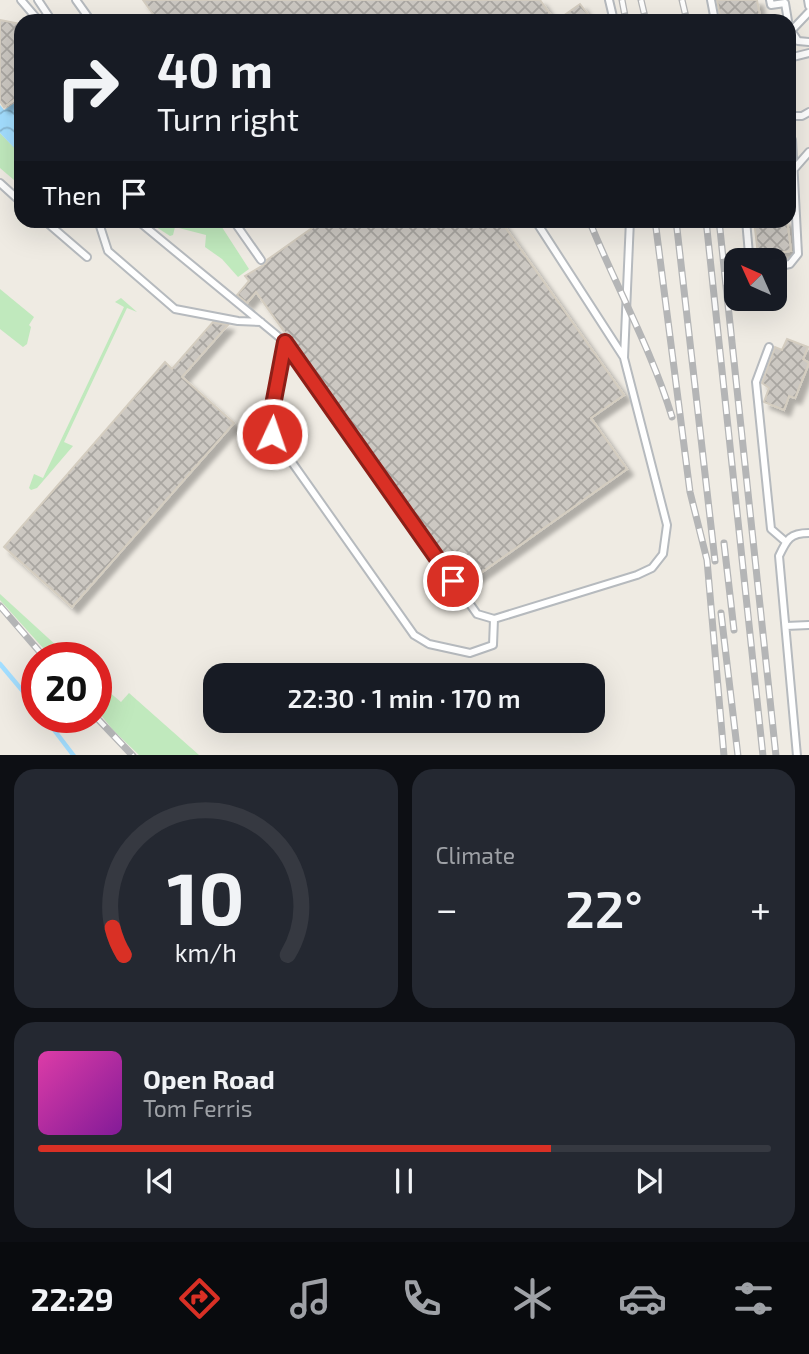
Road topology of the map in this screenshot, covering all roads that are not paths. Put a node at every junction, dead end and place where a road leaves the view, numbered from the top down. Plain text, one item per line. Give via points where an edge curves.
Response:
1 (771, 0) edge
2 (808, 0) edge
3 (809, 9) edge
4 (787, 14) edge
5 (796, 23) edge
6 (809, 152) edge
7 (796, 167) edge
8 (0, 183) edge
9 (14, 196) edge
10 (796, 197) edge
11 (53, 228) edge
12 (101, 228) edge
13 (147, 228) edge
14 (238, 228) edge
15 (540, 228) edge
16 (630, 228) edge
17 (747, 228) edge
18 (748, 248) edge
19 (87, 257) dead end
20 (261, 261) dead end
21 (788, 264) edge
22 (261, 322) junction
23 (285, 342) junction
24 (769, 347) dead end
25 (624, 358) junction
26 (809, 533) edge
27 (786, 542) junction
28 (494, 619) junction
29 (809, 625) edge
30 (786, 626) junction
31 (797, 755) edge

1 - 4 lane via 771,5 785,3
2 - 3 lane
3 - 5 lane
6 - 7 lane
8 - 9 lane
10 - 21 lane via 798,254
11 - 19 lane
12 - 22 lane via 108,251 175,310
13 - 22 lane
14 - 20 lane
15 - 25 lane
16 - 25 lane
17 - 18 lane
22 - 23 lane
23 - 28 lane via 477,614
23 - 28 lane via 270,421 272,434 414,635 429,644 470,653 494,645
24 - 27 lane via 755,382 771,529
25 - 28 lane via 667,525 663,554 652,568
26 - 27 lane via 796,533
27 - 30 lane via 779,556
29 - 30 lane
30 - 31 lane

